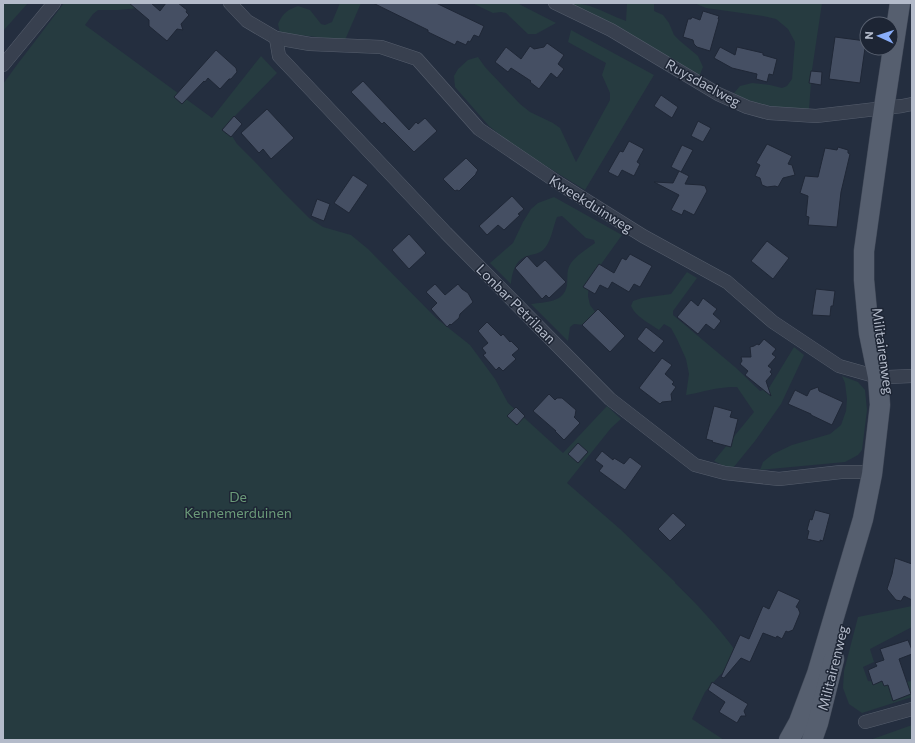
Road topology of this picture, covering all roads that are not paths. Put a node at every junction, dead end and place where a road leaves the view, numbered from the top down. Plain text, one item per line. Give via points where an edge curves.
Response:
1 (54, 3) edge
2 (230, 3) edge
3 (555, 3) edge
4 (900, 3) edge
5 (912, 3) edge
6 (276, 38) junction
7 (3, 65) edge
8 (898, 106) edge
9 (912, 376) edge
10 (883, 377) junction
11 (872, 474) junction
12 (912, 710) edge
13 (865, 722) dead end
14 (789, 740) edge
15 (812, 740) edge

1 - 7 street
2 - 6 street via 248,21
3 - 8 street, Ruysdaelweg via 611,30 718,94 747,107 769,113 816,116
4 - 8 main road, Militairenweg
5 - 8 main road, Militairenweg
6 - 10 street, Kweekduinweg via 310,44 381,47 417,59 478,129 497,142 643,236 727,282 773,322 839,366
6 - 11 street, Lonbar Petrilaan via 279,56 446,233 610,399 695,465 725,473 779,479 841,472
8 - 10 main road, Militairenweg via 874,261
9 - 10 street, Kweekduinweg
10 - 11 main road, Militairenweg
10 - 15 main road, Militairenweg via 890,407 882,475 872,521
11 - 14 main road, Militairenweg via 863,519 817,674 799,722
12 - 13 street

